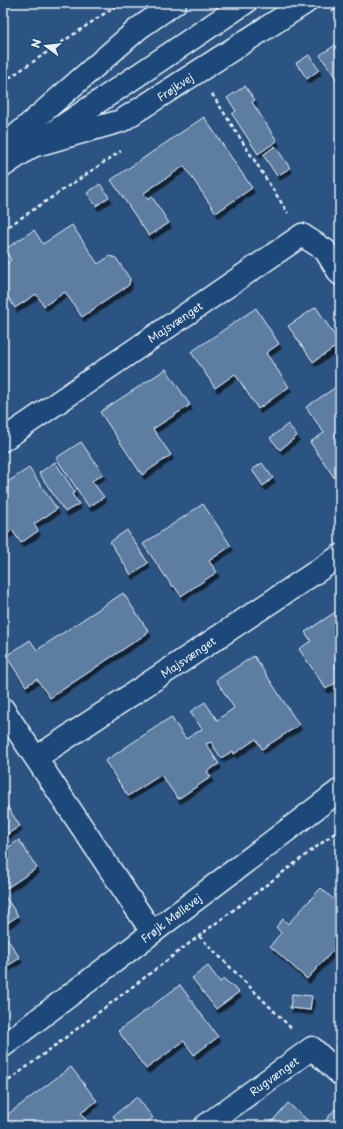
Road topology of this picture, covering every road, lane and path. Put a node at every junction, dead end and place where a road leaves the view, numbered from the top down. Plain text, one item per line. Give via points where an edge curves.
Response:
1 (120, 3) edge
2 (175, 3) edge
3 (245, 3) edge
4 (305, 3) edge
5 (3, 82) edge
6 (211, 92) dead end
7 (33, 146) junction
8 (3, 147) edge
9 (3, 166) edge
10 (302, 235) junction
11 (340, 274) edge
12 (3, 440) edge
13 (340, 556) edge
14 (3, 709) edge
15 (36, 758) junction
16 (340, 790) edge
17 (340, 829) edge
18 (152, 932) junction
19 (199, 936) junction
20 (3, 1046) edge
21 (312, 1048) junction
22 (340, 1074) edge
23 (3, 1085) edge
24 (205, 1126) edge

1 - 5 path
2 - 8 street via 139,28
3 - 7 street, Frøjkvej
4 - 7 street, Frøjkvej via 121,121
6 - 10 path
7 - 9 street, Frøjkvej
10 - 11 street via 325,250
10 - 12 street, Majsvænget
13 - 15 street, Majsvænget
14 - 15 street
15 - 18 street
16 - 18 street, Frøjk Møllevej
17 - 19 path
18 - 20 street, Frøjk Møllevej
19 - 21 path
19 - 23 path
21 - 22 street
21 - 24 street, Rugvænget

